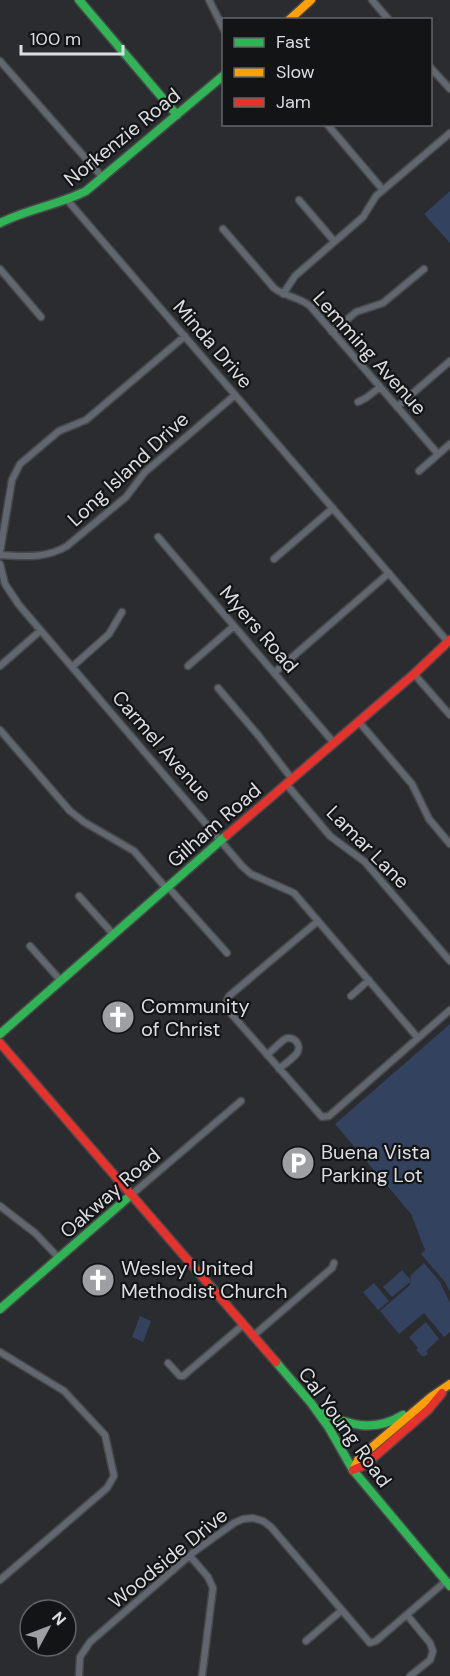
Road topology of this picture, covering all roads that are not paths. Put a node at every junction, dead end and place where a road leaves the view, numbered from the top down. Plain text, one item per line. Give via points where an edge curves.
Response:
1 (79, 0) edge
2 (209, 0) edge
3 (311, 0) edge
4 (372, 0) edge
5 (291, 18) edge
6 (387, 18) edge
7 (222, 26) edge
8 (0, 61) edge
9 (432, 68) edge
10 (222, 77) edge
11 (450, 89) edge
12 (177, 116) junction
13 (329, 126) edge
14 (450, 133) edge
15 (103, 178) junction
16 (383, 189) junction
17 (299, 200) dead end
18 (68, 201) junction
19 (0, 223) edge
20 (224, 229) dead end
21 (334, 242) junction
22 (424, 268) dead end
23 (0, 269) edge
24 (283, 294) junction
25 (41, 317) dead end
26 (332, 332) junction
27 (184, 336) junction
28 (450, 361) edge
29 (380, 387) junction
30 (236, 394) junction
31 (358, 402) dead end
32 (397, 406) junction
33 (450, 444) edge
34 (438, 454) junction
35 (419, 471) dead end
36 (333, 508) junction
37 (158, 537) dead end
38 (0, 554) edge
39 (274, 559) dead end
40 (0, 564) edge
41 (390, 573) junction
42 (122, 612) dead end
43 (234, 626) junction
44 (40, 631) junction
45 (449, 641) edge
46 (0, 666) edge
47 (188, 666) dead end
48 (72, 667) junction
49 (274, 673) junction
50 (414, 674) junction
51 (218, 688) dead end
52 (450, 715) edge
53 (359, 722) junction
54 (0, 730) edge
55 (334, 743) junction
56 (290, 782) junction
57 (222, 841) junction
58 (450, 844) edge
59 (167, 887) junction
60 (79, 896) dead end
61 (318, 921) junction
62 (113, 934) junction
63 (30, 946) dead end
64 (227, 953) dead end
65 (450, 961) edge
66 (369, 980) junction
67 (61, 981) junction
68 (351, 996) dead end
69 (450, 1010) edge
70 (0, 1034) edge
71 (418, 1038) junction
72 (0, 1043) edge
73 (267, 1055) junction
74 (279, 1069) junction
75 (241, 1101) dead end
76 (131, 1195) junction
77 (0, 1206) edge
78 (59, 1258) junction
79 (334, 1263) dead end
80 (0, 1309) edge
81 (243, 1324) junction
82 (253, 1336) junction
83 (0, 1352) edge
84 (168, 1363) dead end
85 (448, 1386) edge
86 (431, 1397) junction
87 (317, 1411) junction
88 (353, 1470) junction
89 (254, 1510) dead end
90 (253, 1518) junction
91 (190, 1556) junction
92 (0, 1580) edge
93 (448, 1584) edge
94 (342, 1610) junction
95 (407, 1615) junction
96 (306, 1641) dead end
97 (79, 1676) edge
98 (202, 1676) edge
99 (410, 1676) edge

1 - 12 street
2 - 7 street
3 - 5 street
4 - 6 street
8 - 15 street
9 - 11 street
10 - 12 street, Norkenzie Road
12 - 15 street, Norkenzie Road
13 - 16 street
14 - 16 street
15 - 18 street, Norkenzie Road
16 - 21 street via 363,217
17 - 21 street
18 - 19 street, Norkenzie Road
18 - 27 street, Minda Drive
20 - 24 street, Lemming Avenue
21 - 24 street via 295,276
22 - 26 street via 383,303 356,312
23 - 25 street
24 - 26 street, Lemming Avenue via 308,304
26 - 29 street, Lemming Avenue
27 - 30 street, Minda Drive
27 - 38 street via 86,420 59,430 20,464 12,480
28 - 32 street
29 - 31 street
29 - 32 street, Lemming Avenue
30 - 36 street, Minda Drive
30 - 38 street, Long Island Drive via 145,472 126,497 67,546 41,556
32 - 34 street, Lemming Avenue
33 - 34 street
34 - 35 street
36 - 39 street
36 - 41 street, Minda Drive
37 - 43 street, Myers Road
40 - 44 street, Carmel Avenue via 9,591
41 - 45 street, Minda Drive
41 - 49 street
42 - 48 street via 109,634
43 - 47 street
43 - 49 street, Myers Road
44 - 46 street
44 - 48 street, Carmel Avenue
45 - 50 street, Gilham Road
48 - 57 street, Carmel Avenue
49 - 55 street, Myers Road
50 - 52 street
50 - 53 street, Gilham Road
51 - 56 street, Lamar Lane via 258,735
53 - 55 street, Gilham Road
53 - 58 street via 412,784 429,819
54 - 59 street via 70,811 134,851
55 - 56 street, Gilham Road
56 - 57 street, Gilham Road
56 - 65 street, Lamar Lane via 330,836 365,862
57 - 59 street, Gilham Road
57 - 61 street, Carmel Avenue via 245,869 292,891
59 - 62 street, Gilham Road
59 - 64 street
60 - 62 street
61 - 66 street, Carmel Avenue
61 - 73 street via 225,1003
62 - 67 street, Gilham Road
63 - 67 street
66 - 68 street
66 - 71 street, Carmel Avenue
67 - 70 street, Gilham Road
69 - 71 street
71 - 74 street via 326,1118
72 - 76 street, Cal Young Road
73 - 74 street
73 - 74 street via 287,1039 297,1042 297,1053
75 - 76 street, Oakway Road
76 - 78 street, Oakway Road
76 - 81 street, Cal Young Road
77 - 78 street
78 - 80 street, Oakway Road
79 - 82 street
81 - 82 street, Cal Young Road
81 - 84 street via 184,1376
82 - 87 street, Cal Young Road
83 - 92 street via 70,1395 105,1435 114,1476 107,1488
85 - 86 street
85 - 88 street via 428,1410 365,1465
86 - 87 street via 399,1418 378,1426 353,1425
86 - 88 street via 359,1458
87 - 88 street, Cal Young Road
88 - 93 street, Cal Young Road
89 - 90 street
90 - 91 street, Woodside Drive via 234,1523
90 - 94 street, Woodside Drive via 271,1527
91 - 97 street, Woodside Drive via 87,1645 80,1657
91 - 98 street via 213,1588
93 - 95 street, Woodside Drive
94 - 95 street, Woodside Drive via 372,1643
94 - 96 street
95 - 99 street via 433,1651 429,1660

